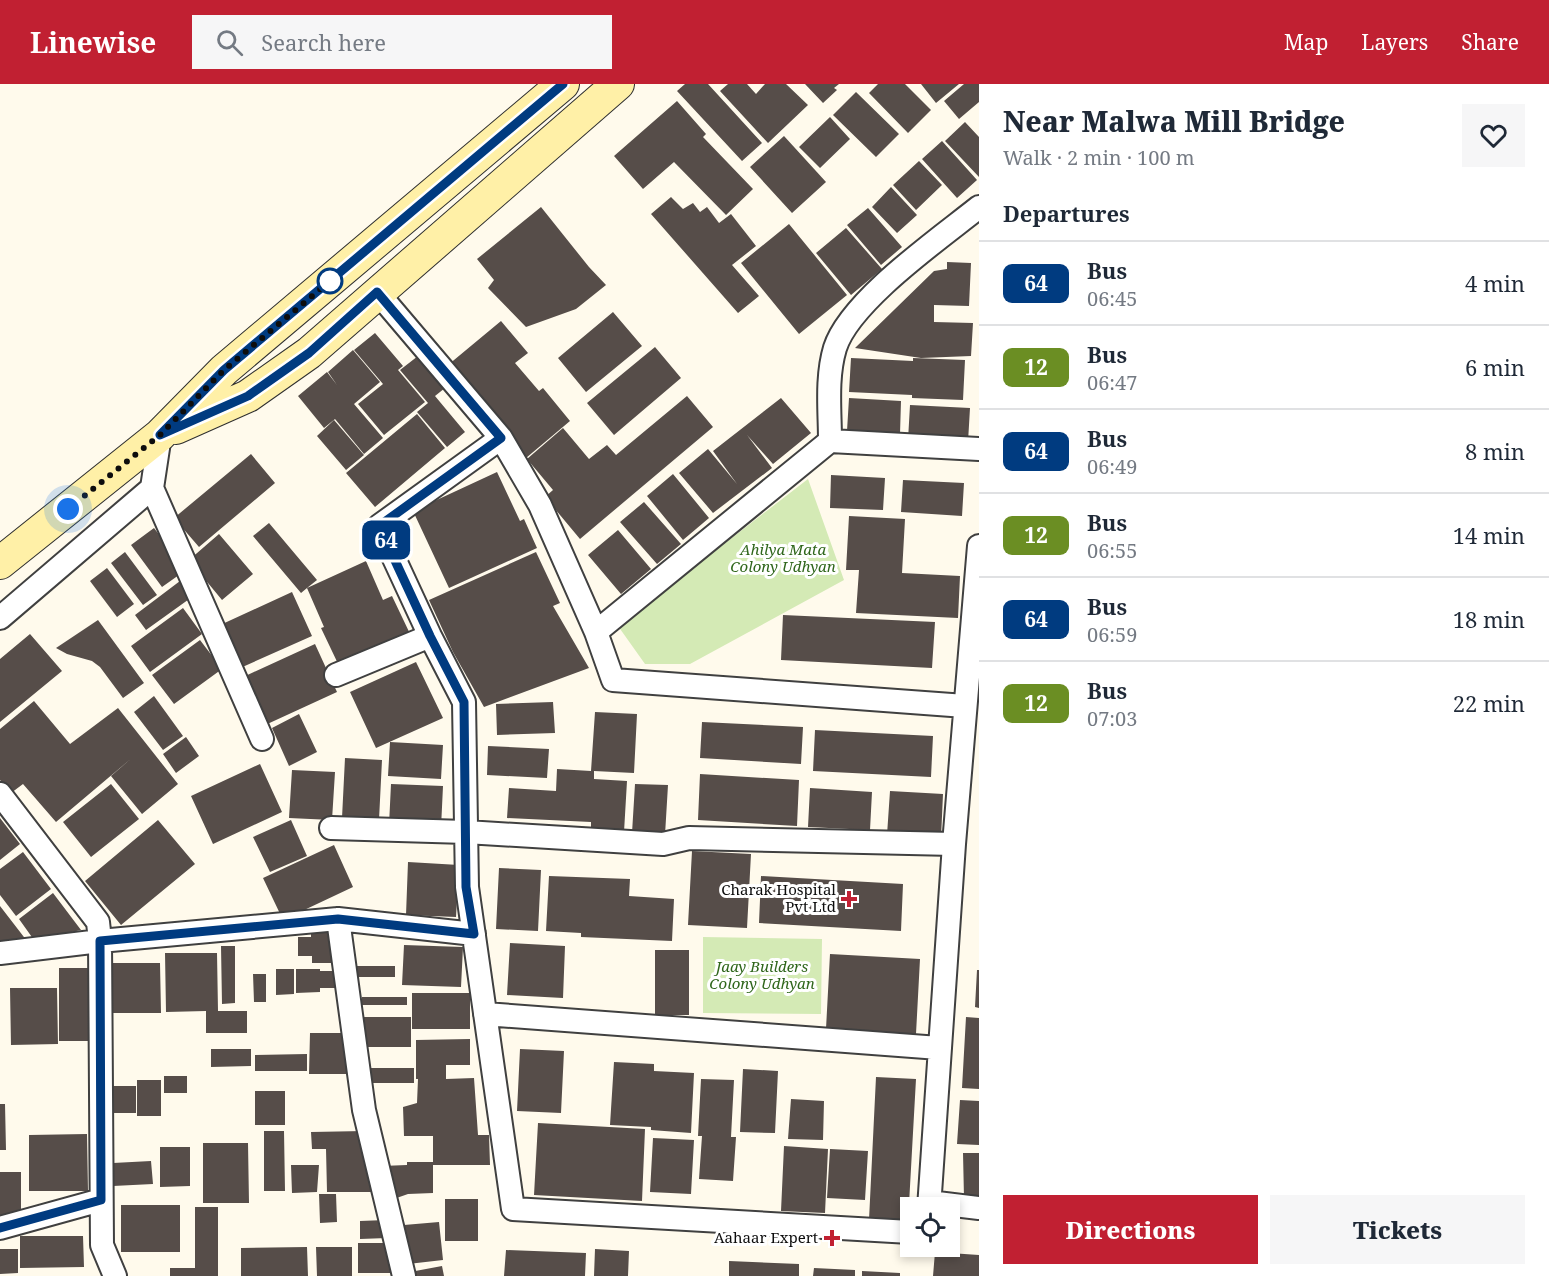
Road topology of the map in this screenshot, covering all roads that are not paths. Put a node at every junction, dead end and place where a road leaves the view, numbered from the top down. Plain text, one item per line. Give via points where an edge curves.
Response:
1 (563, 84) edge
2 (618, 84) edge
3 (979, 207) edge
4 (377, 292) junction
5 (160, 435) junction
6 (501, 438) junction
7 (830, 441) junction
8 (979, 449) edge
9 (152, 488) junction
10 (979, 546) edge
11 (0, 563) edge
12 (0, 618) edge
13 (596, 632) junction
14 (430, 636) junction
15 (336, 675) dead end
16 (965, 706) junction
17 (262, 739) dead end
18 (0, 794) edge
19 (332, 828) dead end
20 (466, 832) junction
21 (954, 844) junction
22 (338, 919) junction
23 (474, 934) junction
24 (100, 941) junction
25 (0, 953) edge
26 (485, 1014) junction
27 (939, 1048) junction
28 (930, 1197) edge
29 (101, 1200) junction
30 (960, 1207) edge
31 (979, 1208) edge
32 (0, 1228) edge
33 (900, 1231) edge
34 (116, 1276) edge
35 (404, 1276) edge

1 - 5 main road via 224,370
2 - 4 main road
3 - 7 street via 889,280 849,320 836,348 830,376
4 - 5 main road via 309,353 248,396
4 - 6 street
5 - 9 street
5 - 11 main road
6 - 13 street via 540,505
6 - 14 street via 379,526
7 - 8 street
7 - 13 street
9 - 12 street
9 - 17 street
10 - 16 street
13 - 16 street via 613,680
14 - 15 street
14 - 20 street via 464,702
16 - 21 street
18 - 24 street via 98,922
19 - 20 street
20 - 21 street via 663,844 688,838
20 - 23 street via 466,887
21 - 27 street
22 - 23 street
22 - 24 street
22 - 35 street via 364,1110
23 - 26 street
24 - 25 street
24 - 29 street
26 - 27 street
26 - 33 street via 513,1209
27 - 28 street
29 - 32 street
29 - 34 street via 102,1245
30 - 31 street

